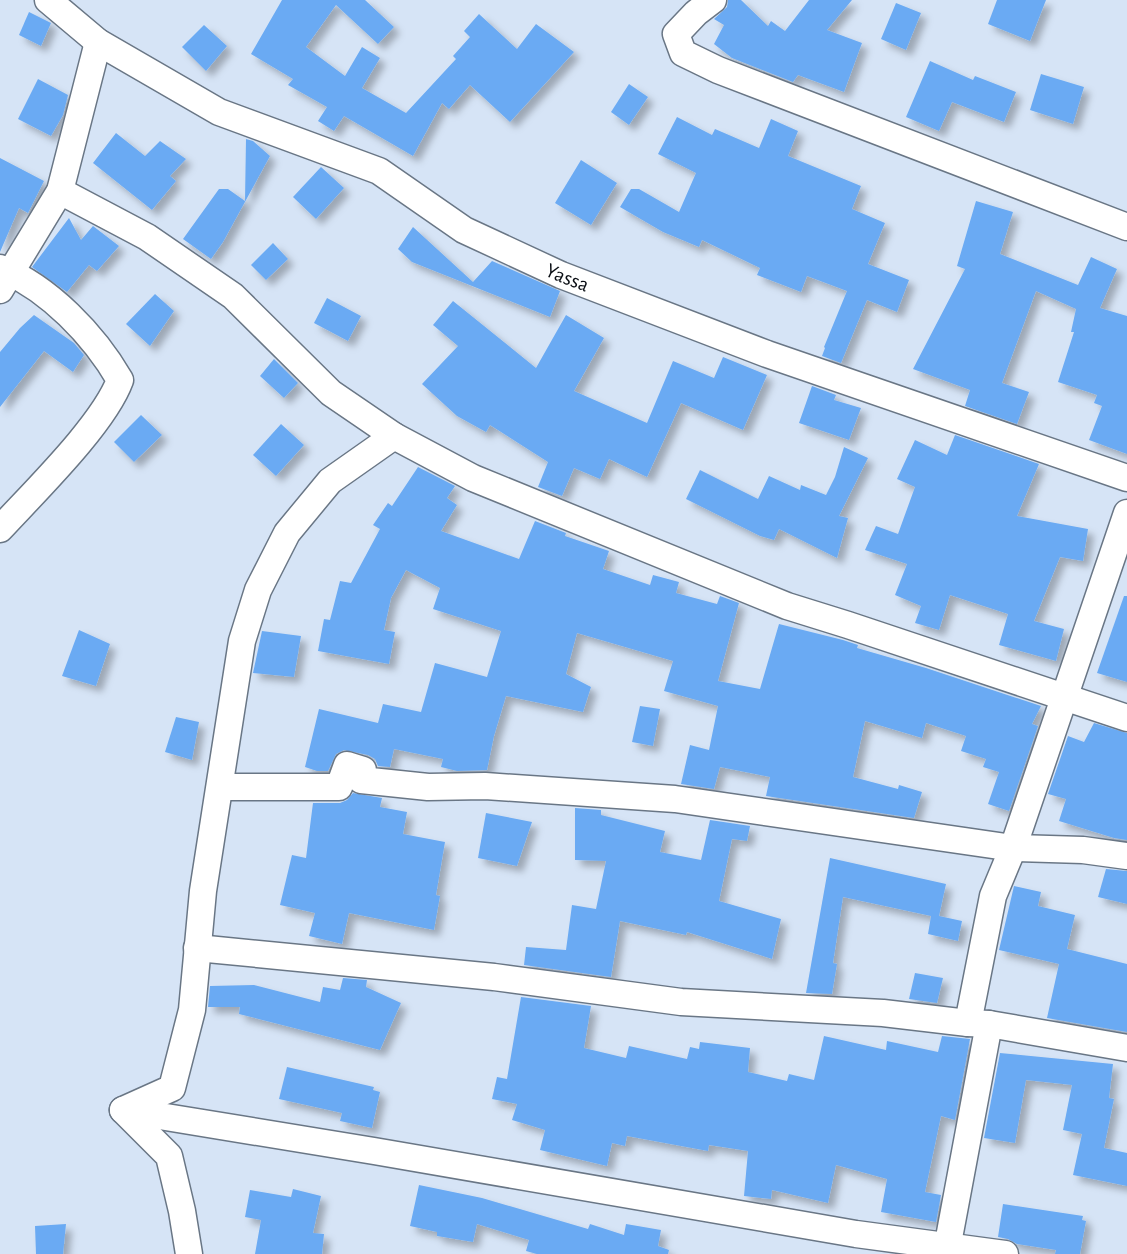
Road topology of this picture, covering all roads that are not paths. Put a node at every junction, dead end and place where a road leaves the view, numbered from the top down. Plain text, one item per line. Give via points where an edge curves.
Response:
1 (48, 0) edge
2 (713, 0) edge
3 (98, 42) junction
4 (60, 191) junction
5 (1127, 227) edge
6 (4, 277) edge
7 (394, 436) junction
8 (1127, 478) edge
9 (1127, 513) edge
10 (0, 529) edge
11 (1064, 697) junction
12 (1127, 718) edge
13 (221, 787) junction
14 (1013, 848) junction
15 (1127, 856) edge
16 (197, 948) junction
17 (979, 1024) junction
18 (1127, 1048) edge
19 (123, 1110) junction
20 (947, 1250) edge
21 (188, 1254) edge
22 (1005, 1254) edge

1 - 3 street, Yassa
2 - 5 street via 677,34 683,53
3 - 4 street
3 - 8 street, Yassa via 219,112 379,171 464,230 561,275 767,354
4 - 6 street
4 - 7 street via 147,237 233,296 331,393
6 - 10 street via 50,296 106,357 120,380 114,396 80,439
7 - 11 street via 473,478 787,606
7 - 13 street via 330,481 287,533 258,590 242,641
9 - 11 street
11 - 12 street
11 - 14 street
13 - 14 street via 339,787 347,765 363,770 361,780 675,799
13 - 16 street
14 - 15 street
14 - 17 street via 993,896
16 - 17 street via 494,976 681,1002 883,1013
16 - 19 street via 192,1010 172,1088
17 - 18 street
17 - 20 street
19 - 20 street
19 - 21 street via 169,1156
20 - 22 street

